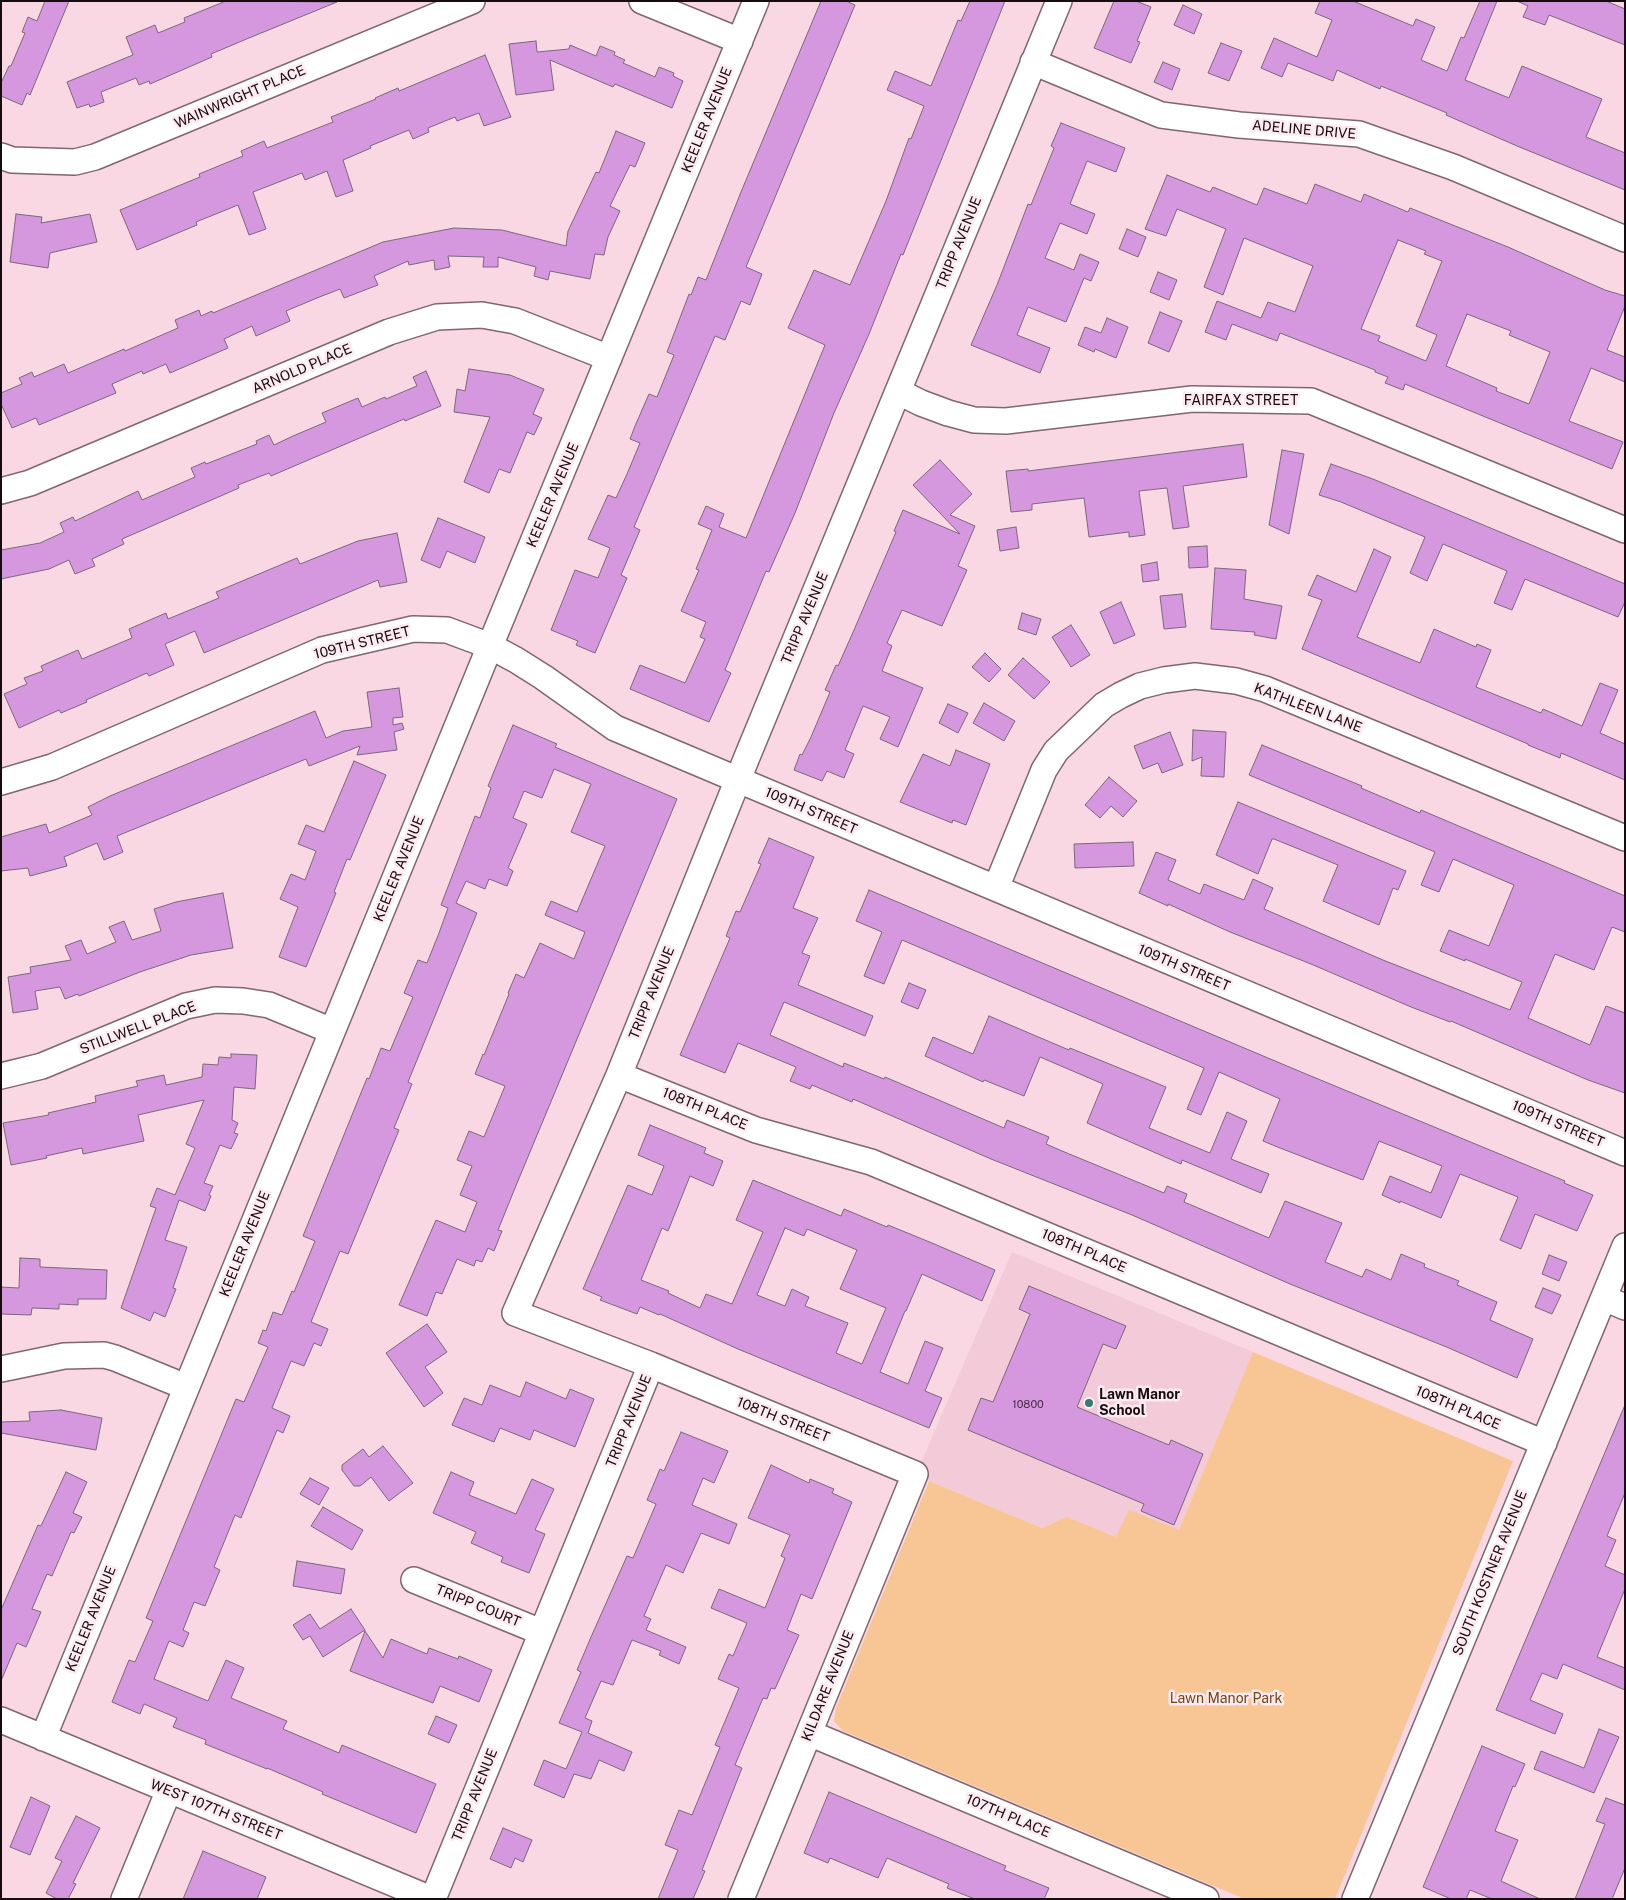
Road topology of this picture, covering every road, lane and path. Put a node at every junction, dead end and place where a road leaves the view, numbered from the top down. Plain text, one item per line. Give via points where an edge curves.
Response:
1 (472, 1) edge
2 (642, 1) edge
3 (756, 1) edge
4 (1058, 1) edge
5 (740, 41) junction
6 (1034, 62) junction
7 (1, 156) edge
8 (1625, 239) edge
9 (609, 358) junction
10 (898, 392) junction
11 (1, 491) edge
12 (1625, 530) edge
13 (490, 646) junction
14 (738, 780) junction
15 (1, 782) edge
16 (1625, 838) edge
17 (996, 888) junction
18 (332, 1031) junction
19 (619, 1074) junction
20 (1, 1076) edge
21 (1625, 1152) edge
22 (1625, 1246) edge
23 (1614, 1302) edge
24 (652, 1365) junction
25 (1, 1369) edge
26 (186, 1387) junction
27 (1544, 1443) junction
28 (915, 1474) joint
29 (414, 1580) dead end
30 (541, 1632) junction
31 (1, 1720) edge
32 (809, 1733) junction
33 (43, 1738) junction
34 (169, 1790) junction
35 (124, 1899) edge
36 (432, 1899) edge
37 (742, 1899) edge
38 (1206, 1899) edge
39 (1356, 1899) edge

1 - 7 street, WAINWRIGHT PLACE via 95,157 75,162 12,160
2 - 5 street
3 - 5 street, KEELER AVENUE
4 - 6 street, TRIPP AVENUE
5 - 9 street, KEELER AVENUE
6 - 8 street, ADELINE DRIVE via 1161,115 1239,125 1359,134 1452,167
6 - 10 street, TRIPP AVENUE
9 - 11 street, ARNOLD PLACE via 515,321 482,315 437,317 389,332 30,483
9 - 13 street, KEELER AVENUE
10 - 12 street, FAIRFAX STREET via 974,420 1006,421 1192,399 1311,401
10 - 14 street, TRIPP AVENUE
13 - 14 street, 109TH STREET via 543,677 615,728
13 - 15 street, 109TH STREET via 446,630 413,629 322,650 52,767
13 - 18 street, KEELER AVENUE
14 - 17 street, 109TH STREET
14 - 19 street, TRIPP AVENUE
16 - 17 street, KATHLEEN LANE via 1265,689 1236,681 1195,676 1140,686 1121,695 1104,705 1056,751 1044,770
17 - 21 street, 109TH STREET
18 - 20 street, STILLWELL PLACE via 269,1006 216,1000 186,1006 42,1066
18 - 26 street, KEELER AVENUE
19 - 24 street, TRIPP AVENUE via 515,1314
19 - 27 street, 108TH PLACE via 756,1130 871,1162
22 - 23 street, SOUTH KOSTNER AVENUE
23 - 27 street, SOUTH KOSTNER AVENUE
24 - 28 street, 108TH STREET
24 - 30 street, TRIPP AVENUE
25 - 26 street via 64,1356 104,1356
26 - 33 street, KEELER AVENUE
27 - 39 street, SOUTH KOSTNER AVENUE
28 - 32 street, KILDARE AVENUE
29 - 30 street, TRIPP COURT
30 - 36 street, TRIPP AVENUE
31 - 33 street, WEST 107TH STREET
32 - 37 street, KILDARE AVENUE
32 - 38 street, 107TH PLACE
33 - 34 street, WEST 107TH STREET
34 - 35 street
34 - 36 street, WEST 107TH STREET

